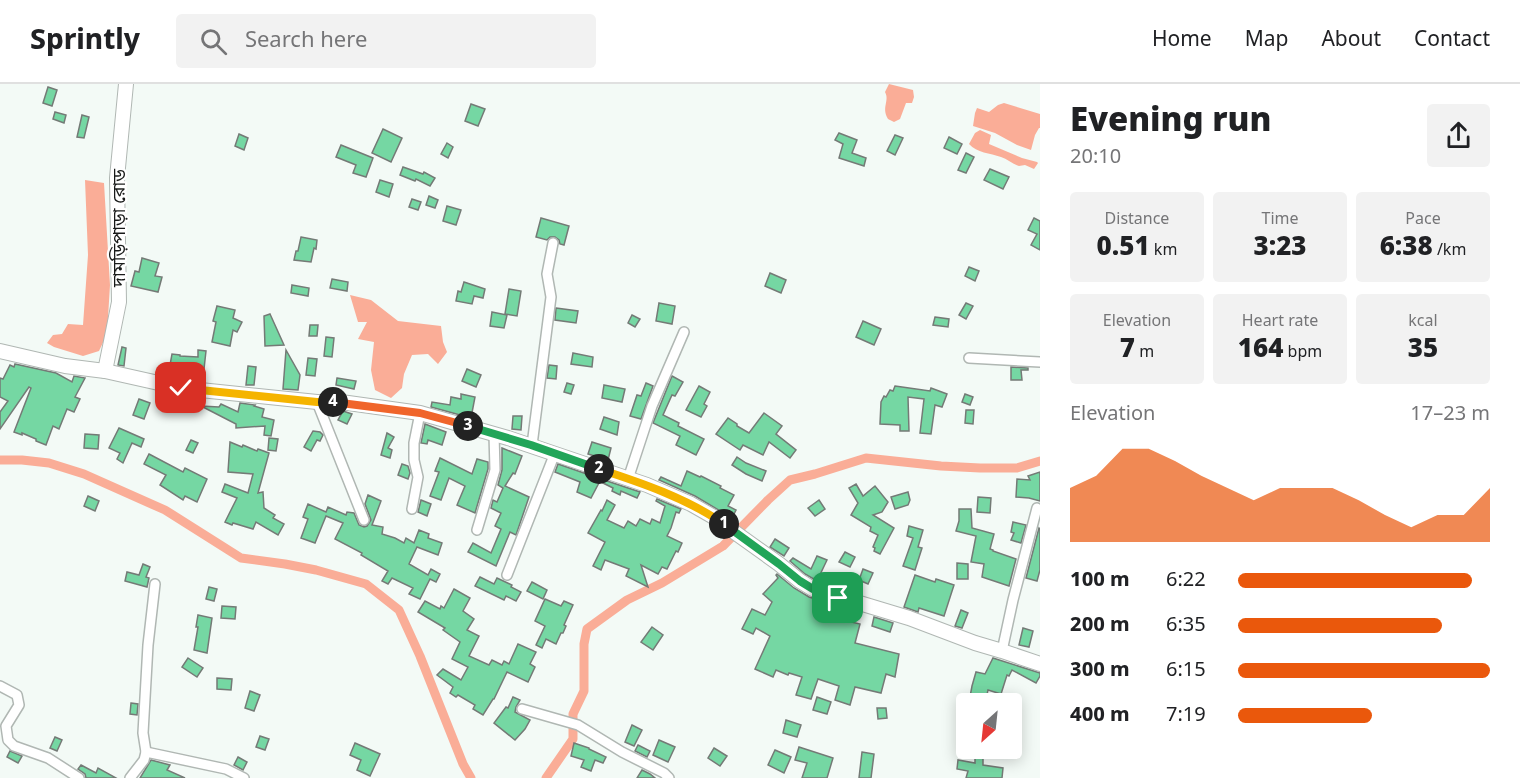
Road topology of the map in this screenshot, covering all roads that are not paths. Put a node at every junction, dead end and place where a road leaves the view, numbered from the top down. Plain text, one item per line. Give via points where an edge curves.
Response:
1 (126, 84) edge
2 (553, 243) dead end
3 (684, 333) dead end
4 (0, 351) edge
5 (969, 358) dead end
6 (1040, 362) edge
7 (105, 371) junction
8 (317, 402) junction
9 (420, 413) junction
10 (494, 434) junction
11 (531, 445) junction
12 (555, 453) junction
13 (628, 479) junction
14 (1037, 508) dead end
15 (412, 509) dead end
16 (364, 520) dead end
17 (477, 530) dead end
18 (507, 575) dead end
19 (155, 585) dead end
20 (1002, 651) junction
21 (1040, 664) edge
22 (0, 686) edge
23 (522, 709) dead end
24 (146, 752) junction
25 (79, 778) edge
26 (130, 778) edge
27 (243, 778) edge
28 (669, 778) edge

1 - 7 street, দামড়িপাড়া রোড via 117,177 119,302
2 - 11 street
3 - 13 street via 652,406
4 - 7 street
5 - 6 street
7 - 8 street via 181,388
8 - 9 street
8 - 16 street
9 - 10 street
9 - 15 street via 414,443 418,477
10 - 11 street
10 - 17 street via 495,470
11 - 12 street
12 - 13 street
12 - 18 street
13 - 20 street via 712,516 813,589
14 - 20 street
19 - 24 street via 143,733
20 - 21 street
22 - 25 street via 17,695 19,705 6,726 8,740 14,746 48,758
23 - 28 street via 579,725
24 - 26 street
24 - 27 street via 226,769

